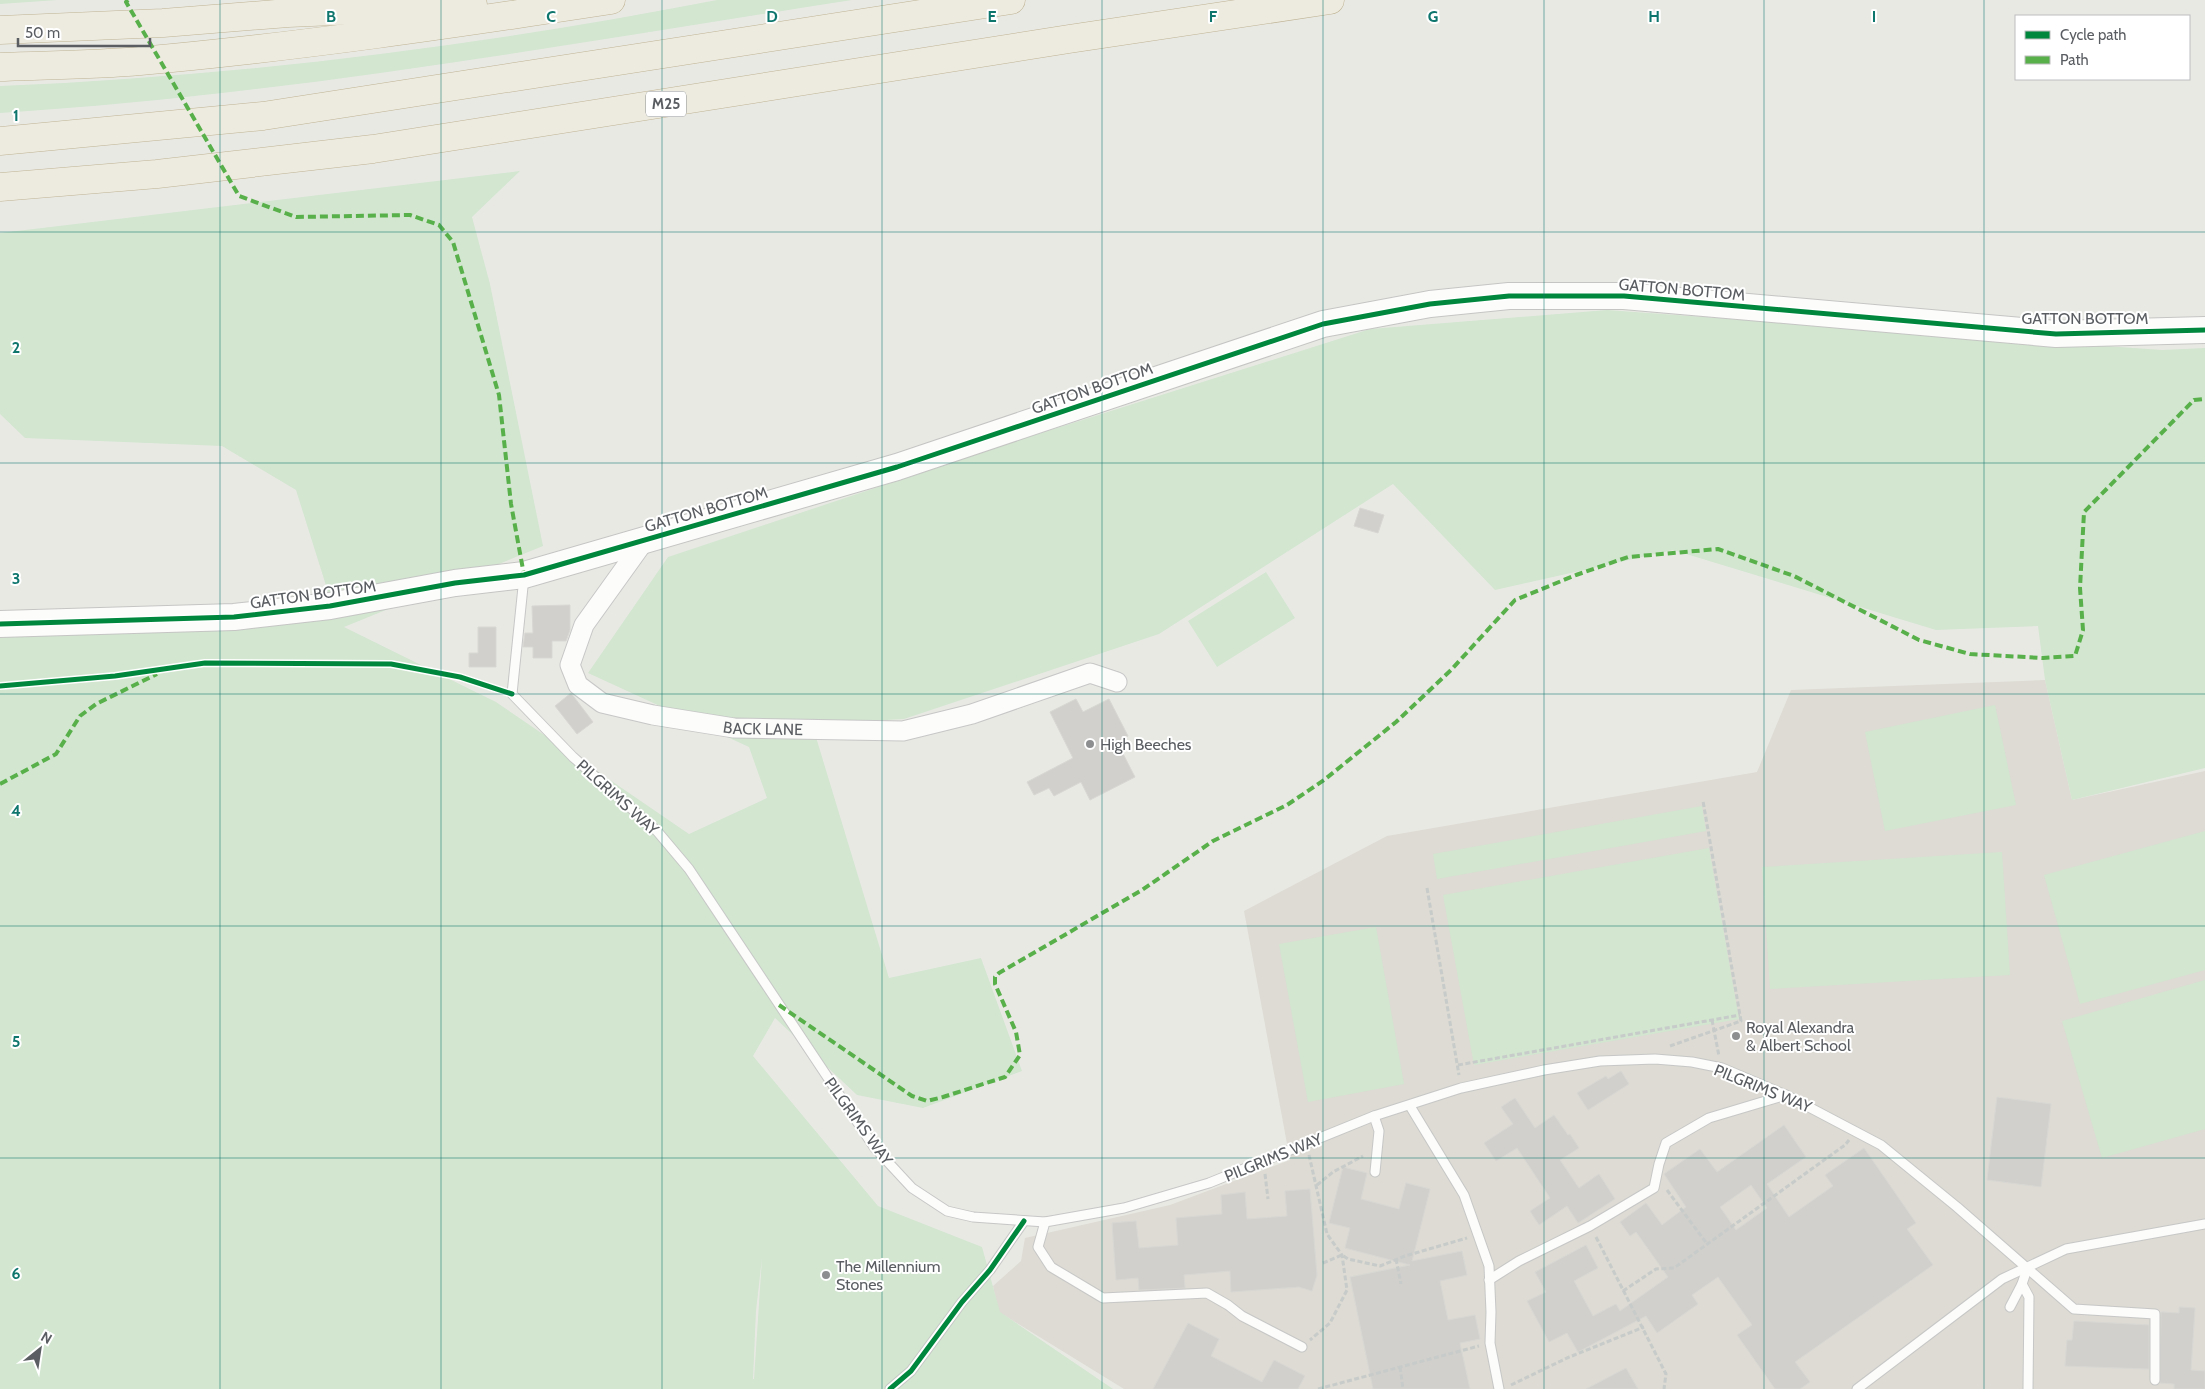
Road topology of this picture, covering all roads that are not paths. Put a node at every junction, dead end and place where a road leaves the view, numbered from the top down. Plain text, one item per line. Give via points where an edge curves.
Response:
1 (610, 0) edge
2 (1011, 0) edge
3 (1330, 0) edge
4 (0, 30) edge
5 (0, 66) edge
6 (0, 141) edge
7 (0, 187) edge
8 (2205, 330) edge
9 (645, 540) junction
10 (524, 575) junction
11 (0, 624) edge
12 (1117, 682) dead end
13 (1786, 1095) junction
14 (1410, 1106) junction
15 (1374, 1116) junction
16 (1375, 1172) dead end
17 (1024, 1221) junction
18 (1045, 1222) junction
19 (2205, 1224) edge
20 (2027, 1269) junction
21 (1490, 1280) junction
22 (2022, 1284) junction
23 (2010, 1307) dead end
24 (1302, 1347) road end
25 (2155, 1380) dead end
26 (1870, 1387) edge
27 (890, 1389) edge
28 (1500, 1389) edge
29 (1857, 1389) edge
30 (2028, 1389) edge

1 - 4 highway via 288,13 163,24
1 - 5 highway via 425,28 226,52 138,61
2 - 6 highway via 263,116
3 - 7 highway, M25 via 373,149 157,174
8 - 9 street, GATTON BOTTOM via 2056,334 1624,296 1509,296 1430,304 1323,324 897,468
9 - 10 street, GATTON BOTTOM
9 - 12 street, BACK LANE via 584,625 570,665 578,685 602,703 734,728 903,731 972,714 1090,673
10 - 11 street, GATTON BOTTOM via 455,582 330,606 234,617
10 - 17 lane, PILGRIMS WAY via 512,694 573,757 657,831 690,870 869,1140 912,1188 947,1211 973,1217
13 - 14 lane, PILGRIMS WAY via 1722,1068 1655,1059 1600,1061 1544,1070 1461,1088
13 - 20 lane, PILGRIMS WAY via 1881,1145
13 - 21 lane via 1708,1118 1666,1143 1654,1188
14 - 15 lane, PILGRIMS WAY
14 - 21 lane via 1464,1194 1489,1266
15 - 16 lane via 1379,1131
15 - 18 lane, PILGRIMS WAY via 1209,1183 1124,1208
17 - 18 lane, PILGRIMS WAY
17 - 27 lane via 912,1371
18 - 24 lane via 1038,1247 1052,1267 1103,1298 1207,1293 1242,1316
19 - 20 lane via 2066,1249
20 - 22 lane
20 - 25 lane, PILGRIMS WAY via 2074,1309 2155,1314
20 - 26 lane via 2002,1279
21 - 28 lane via 1490,1344
22 - 23 lane
22 - 30 lane via 2029,1297
26 - 29 lane

